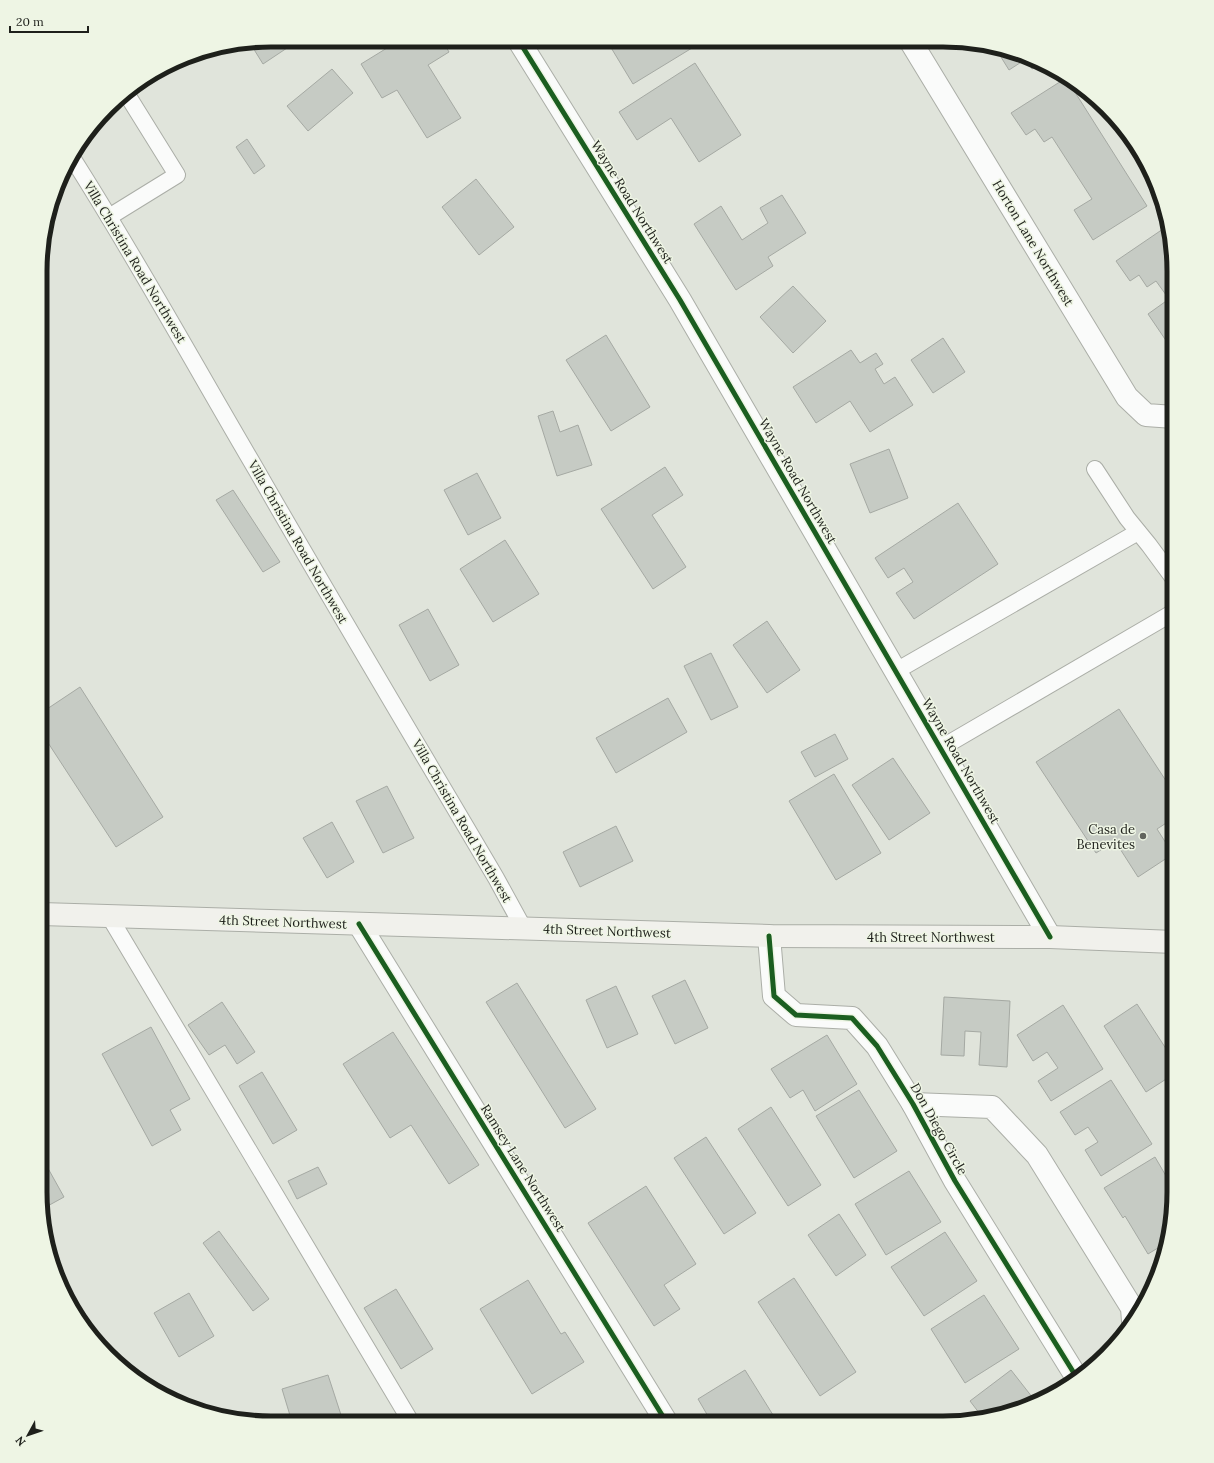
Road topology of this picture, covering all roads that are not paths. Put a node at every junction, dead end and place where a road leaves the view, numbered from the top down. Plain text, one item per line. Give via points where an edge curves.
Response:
1 (523, 47) edge
2 (914, 47) edge
3 (129, 98) edge
4 (75, 163) edge
5 (109, 217) junction
6 (1167, 416) edge
7 (1095, 469) dead end
8 (1138, 532) junction
9 (1167, 570) edge
10 (1167, 616) edge
11 (896, 671) junction
12 (941, 748) junction
13 (47, 914) edge
14 (109, 916) junction
15 (360, 924) junction
16 (524, 929) junction
17 (769, 936) junction
18 (1050, 937) junction
19 (1167, 942) edge
20 (913, 1104) junction
21 (1132, 1311) edge
22 (1074, 1373) edge
23 (408, 1416) edge
24 (663, 1416) edge

1 - 11 street, Wayne Road Northwest via 680,300
2 - 6 street, Horton Lane Northwest via 1127,397 1146,415
3 - 5 lane via 177,175
4 - 5 lane, Villa Christina Road Northwest
5 - 16 lane, Villa Christina Road Northwest
7 - 8 lane
8 - 9 lane
8 - 11 lane
10 - 12 lane
11 - 12 street, Wayne Road Northwest
12 - 18 street, Wayne Road Northwest
13 - 14 main road, 4th Street Northwest
14 - 15 main road, 4th Street Northwest
14 - 23 lane
15 - 16 main road, 4th Street Northwest
15 - 24 street, Ramsey Lane Northwest
16 - 17 main road, 4th Street Northwest
17 - 18 main road, 4th Street Northwest
17 - 20 street, Don Diego Circle via 774,996 796,1015 852,1018 877,1046
18 - 19 main road, 4th Street Northwest
20 - 21 street, Don Diego Circle via 992,1107 1037,1154
20 - 22 street, Don Diego Circle via 955,1181

